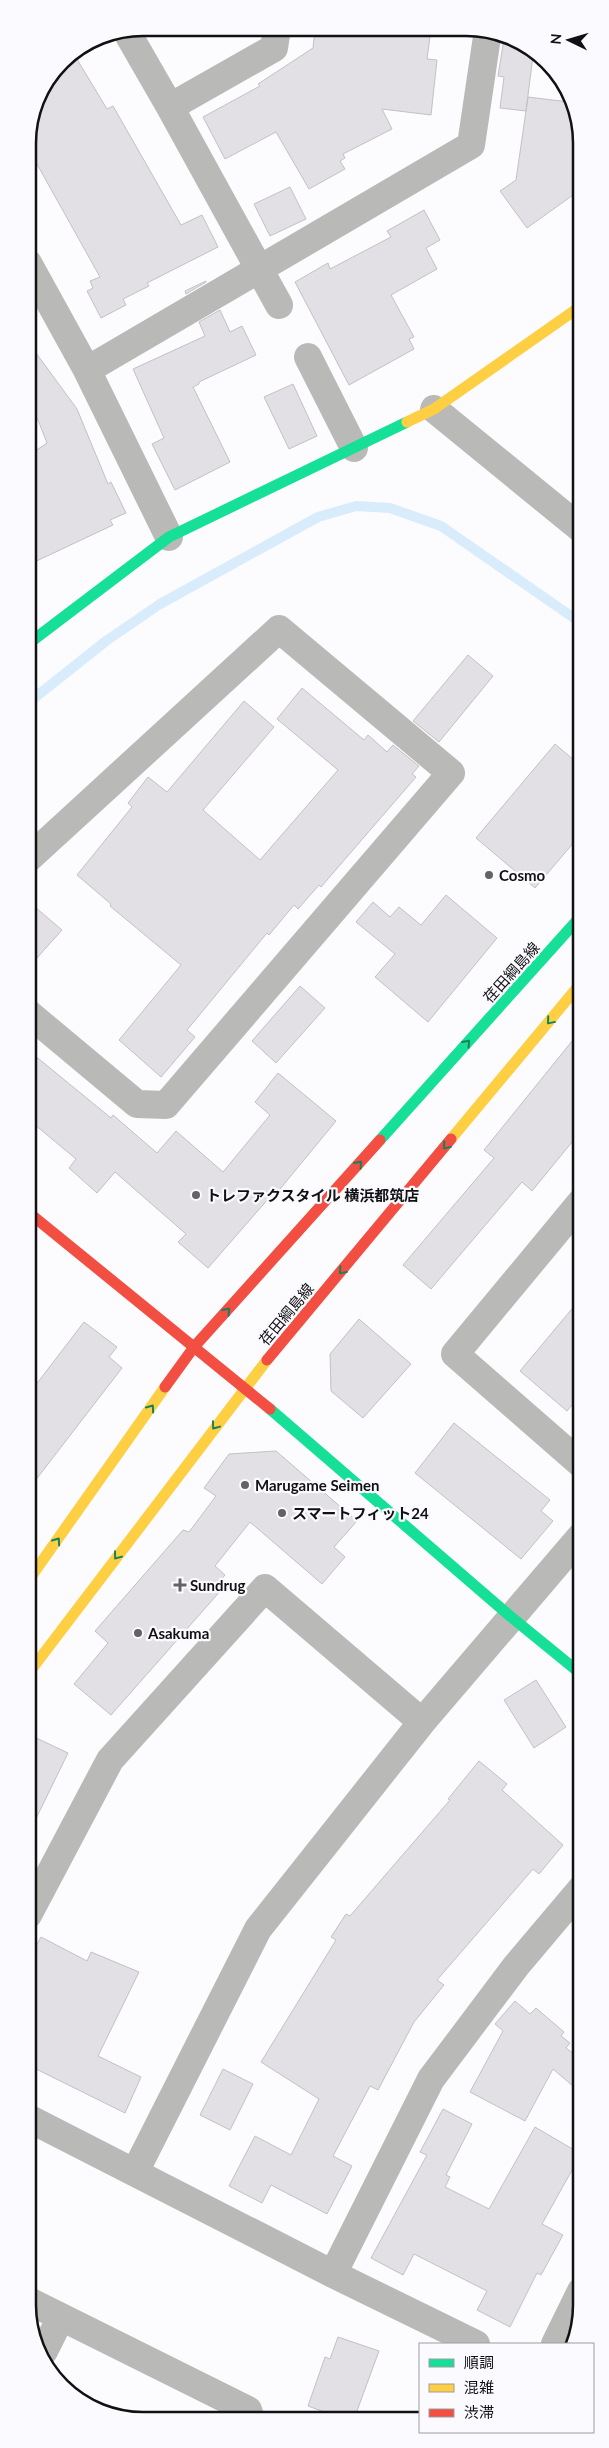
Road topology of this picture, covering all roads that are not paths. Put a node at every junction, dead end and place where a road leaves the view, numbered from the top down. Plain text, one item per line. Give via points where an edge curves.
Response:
1 (276, 36) edge
2 (130, 37) edge
3 (487, 38) edge
4 (170, 107) junction
5 (260, 269) junction
6 (36, 278) edge
7 (279, 305) dead end
8 (573, 311) edge
9 (308, 357) dead end
10 (87, 370) junction
11 (434, 409) junction
12 (354, 448) junction
13 (573, 522) edge
14 (169, 537) junction
15 (36, 637) edge
16 (36, 852) edge
17 (573, 925) edge
18 (573, 993) edge
19 (36, 1020) edge
20 (573, 1212) edge
21 (36, 1219) edge
22 (194, 1347) junction
23 (244, 1387) junction
24 (573, 1457) edge
25 (573, 1545) edge
26 (36, 1570) edge
27 (510, 1616) junction
28 (36, 1663) edge
29 (573, 1667) edge
30 (422, 1722) junction
31 (573, 1898) edge
32 (36, 1900) edge
33 (36, 2122) edge
34 (135, 2172) junction
35 (333, 2274) junction
36 (36, 2305) edge
37 (573, 2307) edge
38 (61, 2317) junction
39 (474, 2343) edge
40 (555, 2343) edge
41 (45, 2348) edge
42 (249, 2412) edge

1 - 4 street via 274,48
2 - 4 street
3 - 5 street via 471,145
4 - 5 street
5 - 7 street
5 - 10 street
6 - 10 street
8 - 11 main road
9 - 12 street
10 - 14 street
11 - 12 main road
11 - 13 street
12 - 14 main road
14 - 15 main road
16 - 19 street via 280,629 452,773 166,1105 137,1104
22 -> 17 main road, 荏田綱島線
18 -> 23 main road, 荏田綱島線
20 - 24 street via 455,1354
21 - 22 main road
22 - 23 main road
26 -> 22 main road, 荏田綱島線
23 - 27 main road
23 -> 28 main road, 荏田綱島線
25 - 27 street
27 - 29 main road
27 - 30 street
30 - 32 street via 265,1588 110,1760
30 - 34 street via 258,1929
31 - 35 street via 516,1966 430,2079
33 - 34 street
34 - 35 street
35 - 39 street
36 - 38 street
37 - 40 street
38 - 41 street
38 - 42 street

